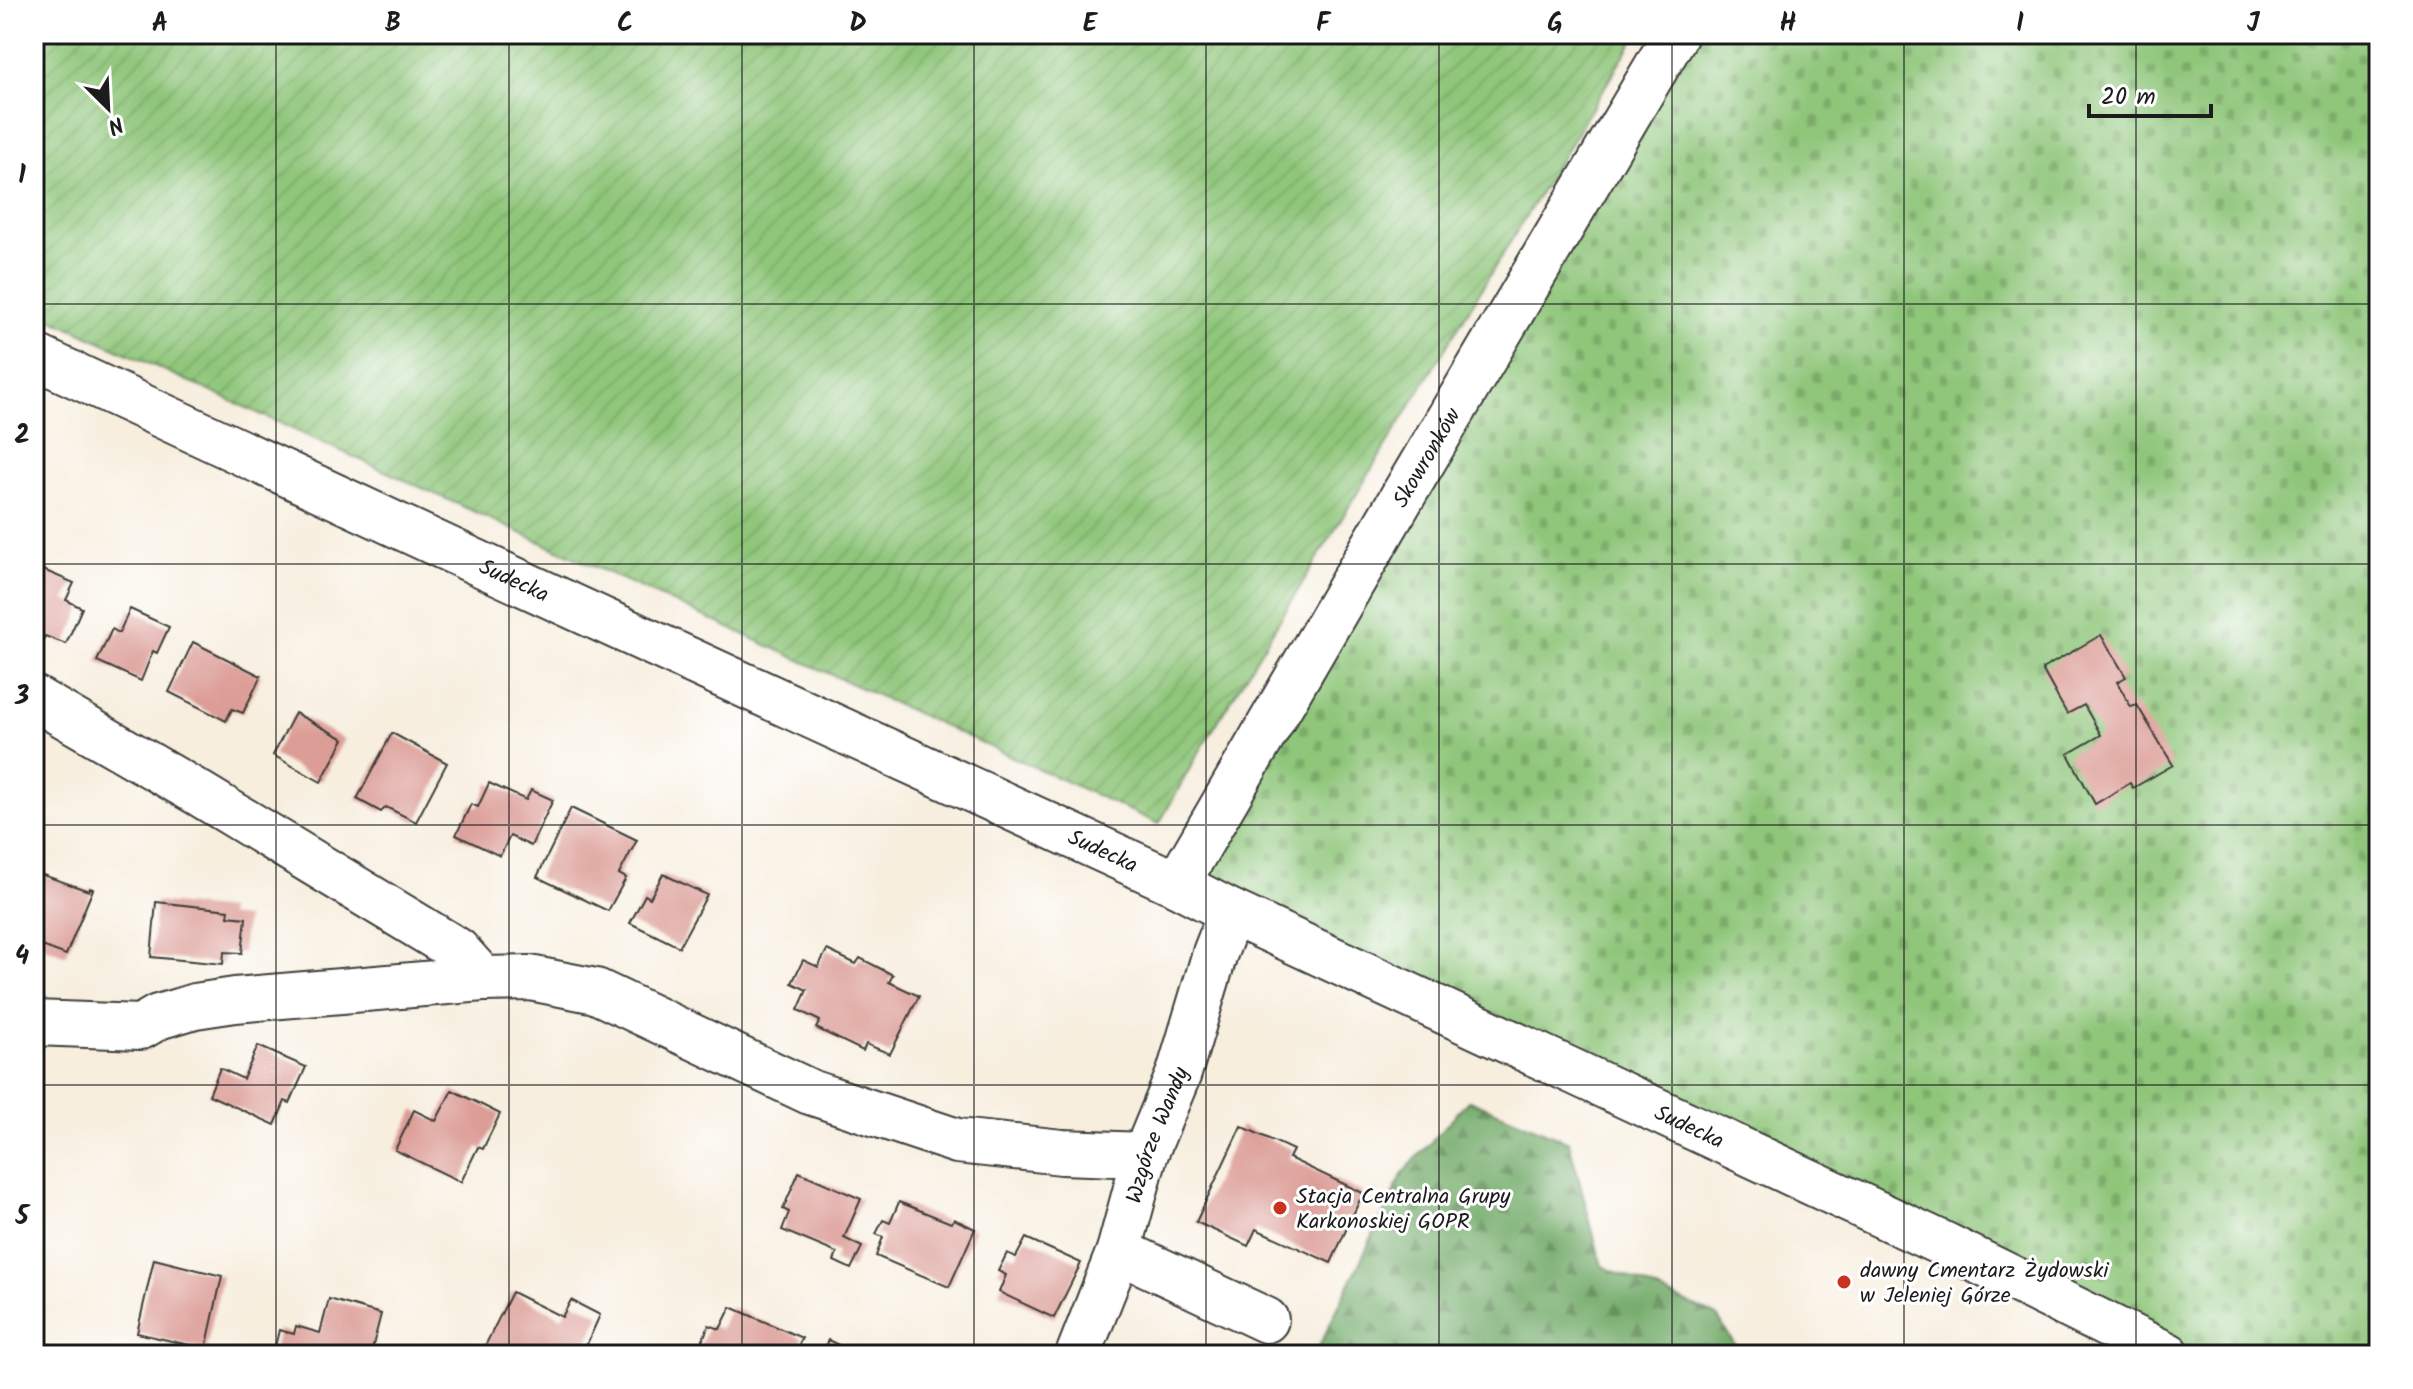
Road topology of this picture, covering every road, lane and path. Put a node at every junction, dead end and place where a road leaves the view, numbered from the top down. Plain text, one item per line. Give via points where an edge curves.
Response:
1 (1676, 34) edge
2 (34, 356) edge
3 (34, 698) edge
4 (1177, 884) junction
5 (1231, 912) junction
6 (483, 979) junction
7 (34, 1023) edge
8 (1145, 1155) junction
9 (1119, 1251) junction
10 (1266, 1320) dead end
11 (1078, 1355) edge
12 (2168, 1355) edge

1 - 4 street, Skowronków
2 - 4 street, Sudecka
3 - 6 street via 457,950
4 - 5 street, Sudecka
5 - 8 street, Wzgórze Wandy via 1179,1073
5 - 12 street, Sudecka via 1939,1242
6 - 7 street via 235,1000 170,1013 141,1027
6 - 8 street via 530,978 596,991 810,1092 957,1141
8 - 9 street, Wzgórze Wandy
9 - 10 street
9 - 11 street, Wzgórze Wandy

